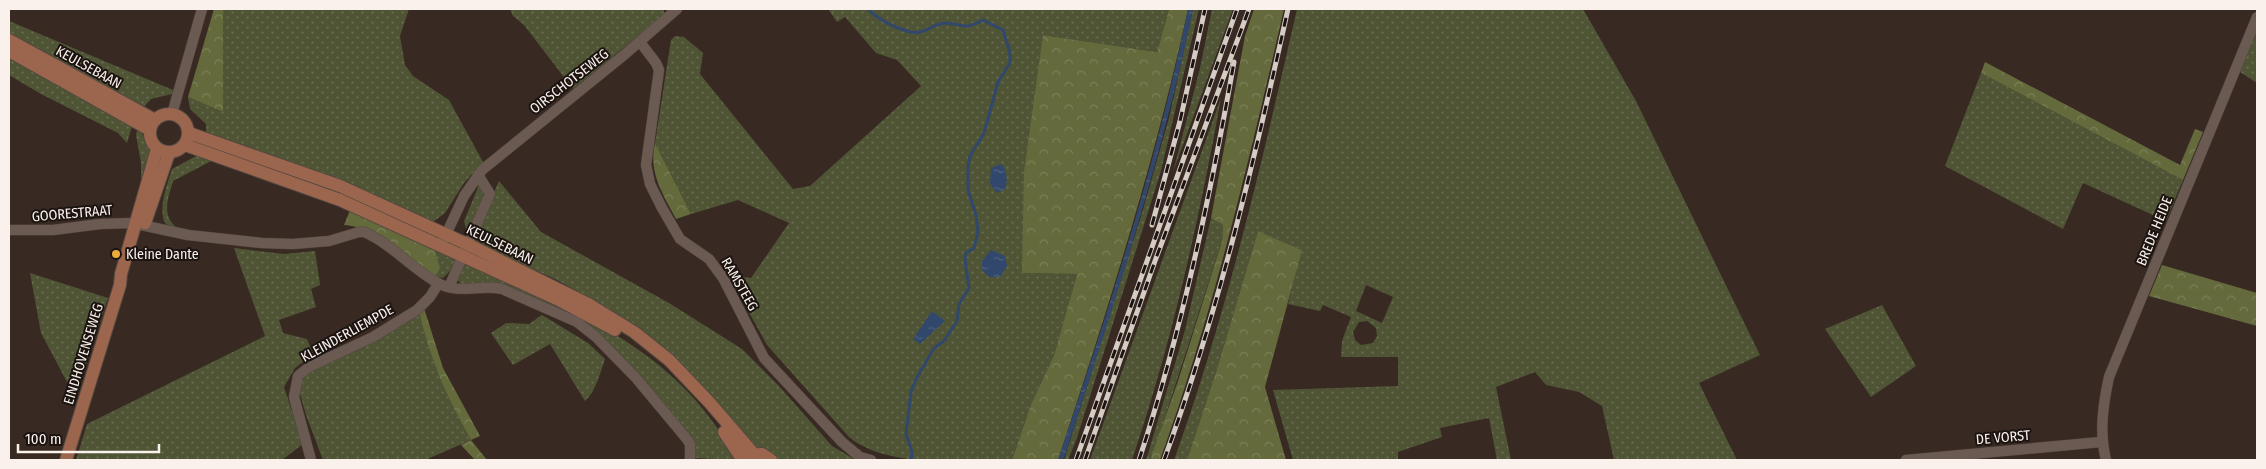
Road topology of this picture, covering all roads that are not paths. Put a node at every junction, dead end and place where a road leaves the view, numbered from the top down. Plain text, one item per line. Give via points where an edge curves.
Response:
1 (202, 9) edge
2 (676, 12) edge
3 (2257, 17) edge
4 (9, 40) edge
5 (640, 42) junction
6 (9, 51) edge
7 (172, 114) junction
8 (152, 125) junction
9 (187, 139) junction
10 (163, 151) junction
11 (478, 175) junction
12 (140, 225) junction
13 (9, 230) edge
14 (443, 240) junction
15 (464, 250) junction
16 (438, 284) junction
17 (449, 287) junction
18 (2102, 442) junction
19 (745, 458) edge
20 (66, 460) edge
21 (311, 460) edge
22 (690, 460) edge
23 (771, 460) edge
24 (871, 460) edge
25 (1906, 460) edge
26 (2106, 460) edge

1 - 7 street
2 - 5 street, OIRSCHOTSEWEG
3 - 18 street, BREDE HEIDE via 2109,377 2103,405
4 - 8 main road, KEULSEBAAN
5 - 11 street, OIRSCHOTSEWEG via 499,154
5 - 24 street, RAMSTEEG via 659,70 646,166 650,184 662,208 680,239 709,259 723,278 764,358 842,442 860,457
6 - 8 main road, KEULSEBAAN
7 - 8 main road via 162,115
7 - 9 main road via 185,122
8 - 10 main road via 151,140
9 - 10 main road via 180,150
9 - 14 main road, KEULSEBAAN
10 - 12 main road, EINDHOVENSEWEG
11 - 14 street, OIRSCHOTSEWEG
11 - 15 street via 490,194
12 - 13 street, GOORESTRAAT via 116,222 58,230
12 - 16 street via 223,239 286,244 329,241 364,232
12 - 20 main road, EINDHOVENSEWEG via 128,276 120,285
14 - 15 main road, KEULSEBAAN
15 - 17 street
15 - 19 main road, KEULSEBAAN via 586,313 645,350 703,406
16 - 17 street
16 - 21 street, KLEINDERLIEMPDE via 417,310 373,337 309,367 298,376 294,397
17 - 22 street via 466,290 491,286 502,289 577,322 610,351 656,400 690,444
18 - 25 street, DE VORST
18 - 26 street, BREDE HEIDE
19 - 23 main road via 762,454

